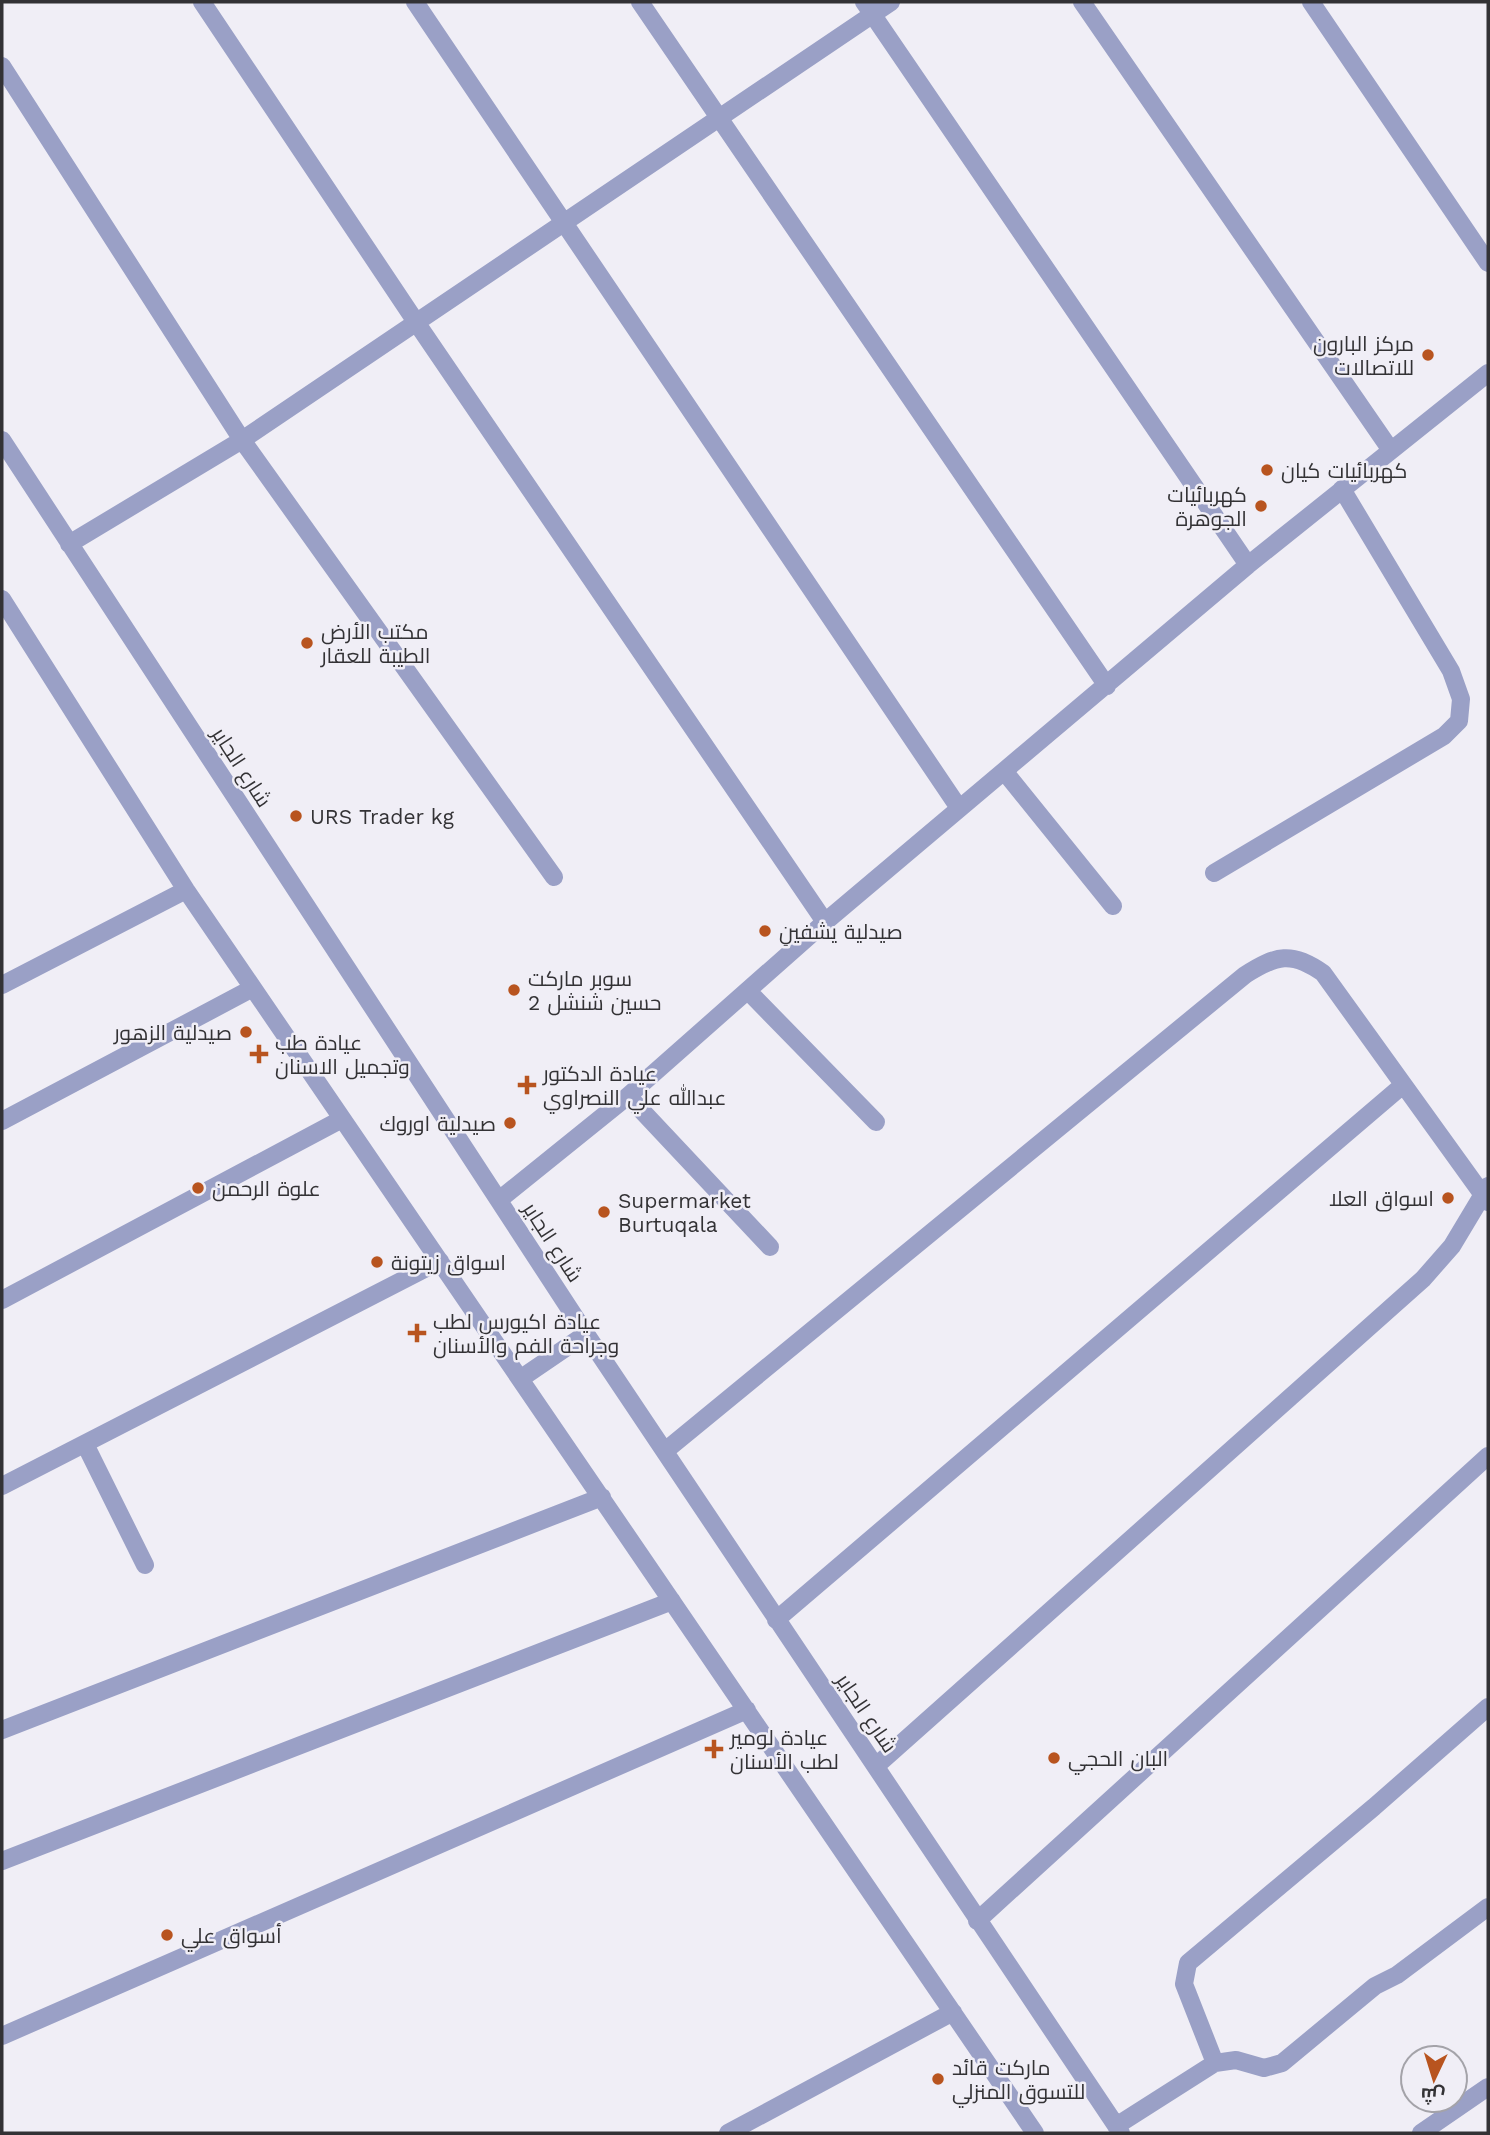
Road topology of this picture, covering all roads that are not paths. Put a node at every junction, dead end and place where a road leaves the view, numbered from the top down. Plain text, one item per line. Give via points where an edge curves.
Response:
1 (202, 2) edge
2 (415, 2) edge
3 (640, 2) edge
4 (891, 2) edge
5 (1082, 2) edge
6 (1311, 2) edge
7 (868, 8) edge
8 (2, 66) edge
9 (721, 118) junction
10 (565, 222) junction
11 (1488, 263) edge
12 (416, 322) junction
13 (1488, 373) edge
14 (2, 440) edge
15 (242, 440) junction
16 (1390, 449) junction
17 (1342, 489) junction
18 (69, 544) junction
19 (1248, 565) junction
20 (2, 598) edge
21 (7, 617) edge
22 (1107, 686) junction
23 (1004, 771) junction
24 (959, 808) junction
25 (1214, 873) dead end
26 (554, 877) dead end
27 (186, 890) junction
28 (1113, 906) dead end
29 (825, 922) junction
30 (2, 985) edge
31 (253, 988) junction
32 (748, 990) junction
33 (1404, 1085) junction
34 (628, 1096) junction
35 (342, 1119) junction
36 (2, 1121) edge
37 (876, 1122) dead end
38 (1487, 1195) edge
39 (499, 1200) junction
40 (770, 1248) dead end
41 (440, 1261) junction
42 (2, 1300) edge
43 (586, 1334) junction
44 (520, 1379) junction
45 (85, 1444) junction
46 (665, 1451) junction
47 (1488, 1457) edge
48 (2, 1486) edge
49 (602, 1497) junction
50 (145, 1565) dead end
51 (672, 1601) junction
52 (776, 1620) junction
53 (1488, 1707) edge
54 (747, 1710) junction
55 (2, 1730) edge
56 (876, 1766) junction
57 (2, 1861) edge
58 (1488, 1907) edge
59 (977, 1921) junction
60 (953, 2012) junction
61 (2, 2036) edge
62 (1215, 2063) junction
63 (1488, 2087) edge
64 (1118, 2130) edge
65 (728, 2133) edge
66 (1035, 2133) edge
67 (1421, 2133) edge

1 - 12 street
2 - 10 street
3 - 9 street
4 - 7 street
5 - 16 street
6 - 11 street
7 - 9 street
7 - 19 street
8 - 15 street
9 - 10 street
9 - 22 street
10 - 12 street
10 - 24 street
12 - 15 street
12 - 29 street
13 - 16 street
14 - 18 street, شارع الجاير
15 - 18 street
15 - 26 street
16 - 17 street
17 - 19 street
17 - 25 street via 1451,671 1461,699 1459,721 1444,736
18 - 39 street, شارع الجاير
19 - 22 street
20 - 21 street
21 - 27 street
22 - 23 street
23 - 24 street
23 - 28 street
24 - 29 street
27 - 30 street
27 - 31 street
29 - 32 street
31 - 35 street
31 - 36 street
32 - 34 street
32 - 37 street
33 - 38 street
33 - 46 street via 1323,973 1306,961 1284,956 1264,963
33 - 52 street
34 - 39 street
34 - 40 street
35 - 41 street
35 - 42 street
38 - 56 street via 1423,1279
39 - 43 street, شارع الجاير
41 - 44 street
41 - 45 street
43 - 44 street
43 - 46 street, شارع الجاير
44 - 49 street
45 - 48 street
45 - 50 street
46 - 52 street, شارع الجاير
47 - 59 street
49 - 51 street
49 - 55 street
51 - 54 street
51 - 57 street
52 - 56 street, شارع الجاير
53 - 62 street via 1188,1963 1184,1984
54 - 60 street
54 - 61 street
56 - 59 street, شارع الجاير
58 - 62 street via 1397,1975 1375,1986 1282,2063 1264,2068 1236,2060
59 - 64 street, شارع الجاير
60 - 65 street
60 - 66 street
62 - 64 street
63 - 67 street

